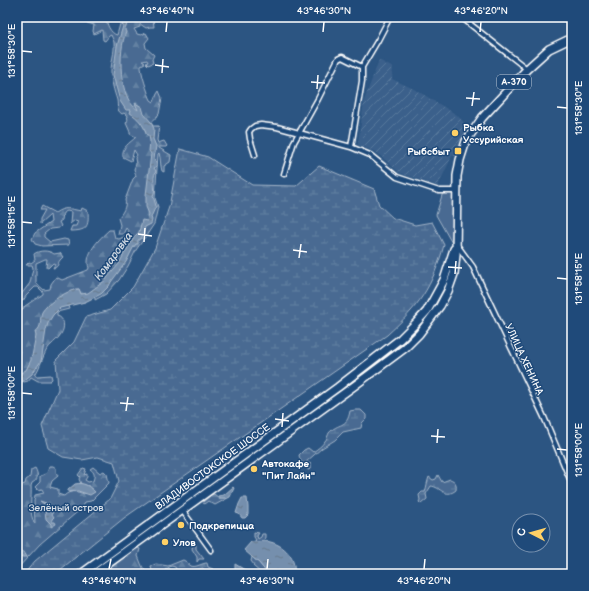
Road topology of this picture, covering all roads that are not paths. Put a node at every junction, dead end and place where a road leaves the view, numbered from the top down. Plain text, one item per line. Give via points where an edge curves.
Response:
1 (390, 17) edge
2 (461, 17) edge
3 (572, 38) edge
4 (362, 67) junction
5 (527, 69) junction
6 (300, 133) junction
7 (350, 147) junction
8 (255, 155) dead end
9 (284, 174) dead end
10 (457, 191) junction
11 (456, 245) junction
12 (390, 348) junction
13 (396, 354) junction
14 (572, 484) edge
15 (182, 510) junction
16 (211, 550) dead end
17 (80, 574) edge
18 (94, 574) edge

1 - 4 street
2 - 5 street
3 - 5 highway, ВЛАДИВОСТОКСКОЕ ШОССЕ / А-370 via 550,49
4 - 6 street via 345,57 338,59
4 - 7 street via 362,81
5 - 10 highway, ВЛАДИВОСТОКСКОЕ ШОССЕ / А-370 via 482,118 466,141 460,160
6 - 7 street
6 - 8 street via 277,126 255,126 249,132
6 - 9 street via 294,142
7 - 10 street via 370,155 397,177 439,191
10 - 11 highway, ВЛАДИВОСТОКСКОЕ ШОССЕ / А-370
11 - 12 highway, ВЛАДИВОСТОКСКОЕ ШОССЕ / А-370 via 444,280 426,311
11 - 13 highway, ВЛАДИВОСТОКСКОЕ ШОССЕ / А-370 via 454,274 440,306 419,334
11 - 14 street, УЛИЦА ХЕНИНА via 473,267 544,417
12 - 13 highway via 395,348
12 - 17 highway, ВЛАДИВОСТОКСКОЕ ШОССЕ / А-370
13 - 15 highway, ВЛАДИВОСТОКСКОЕ ШОССЕ / А-370
15 - 16 street
15 - 18 highway, ВЛАДИВОСТОКСКОЕ ШОССЕ / А-370

